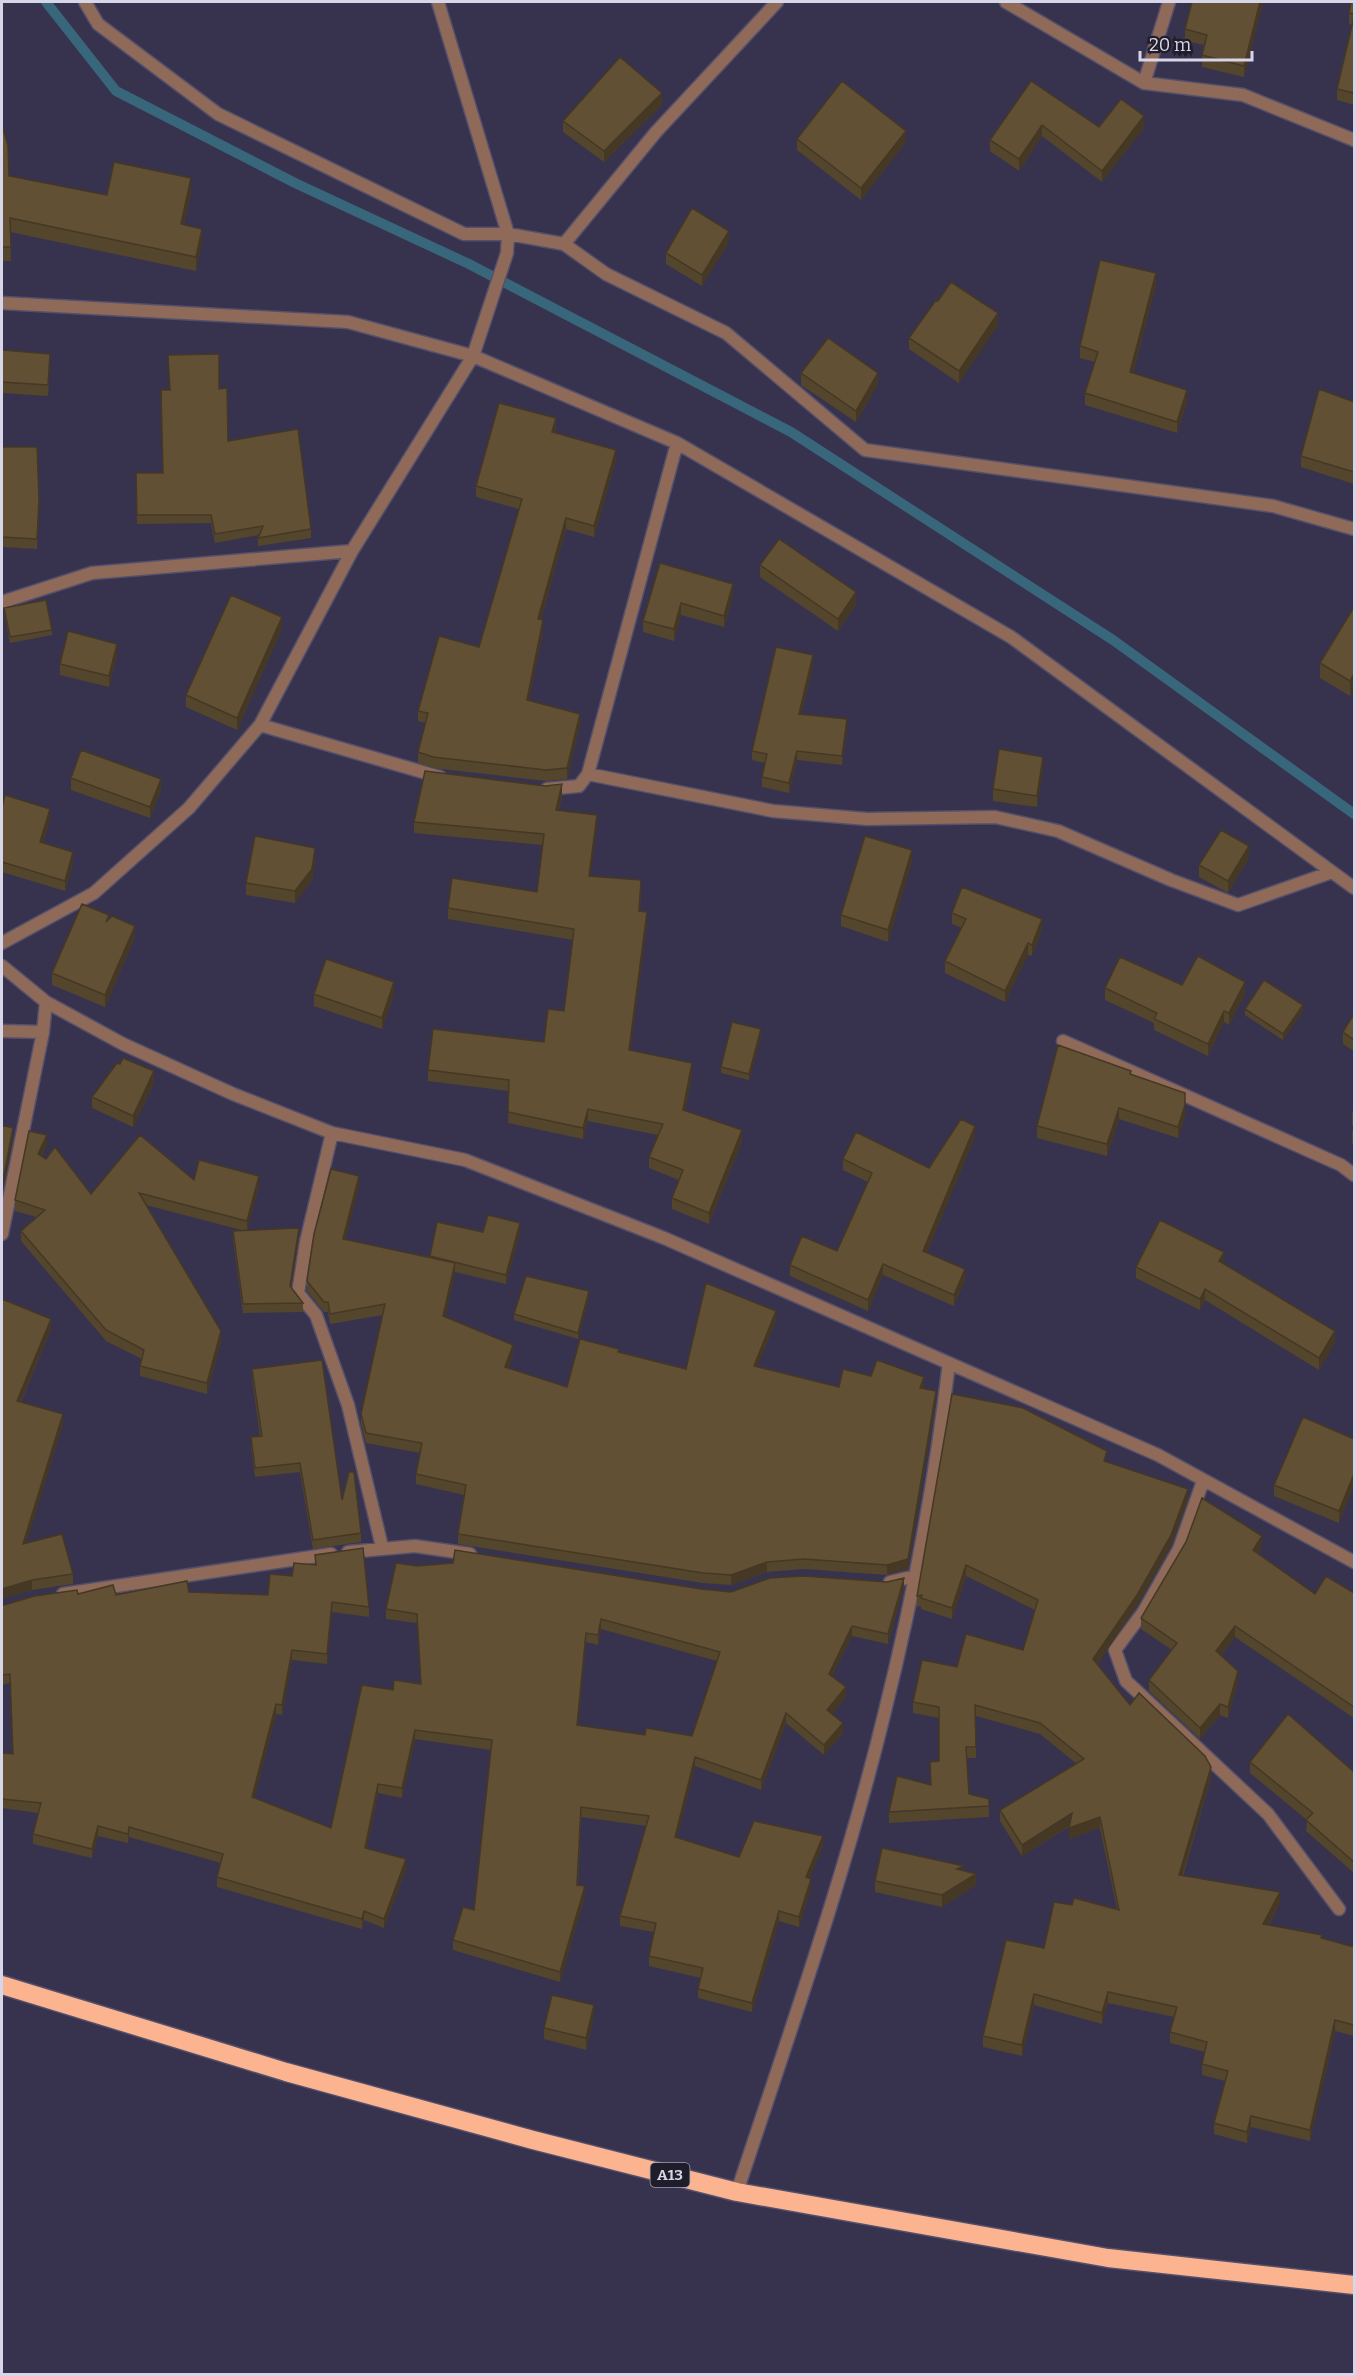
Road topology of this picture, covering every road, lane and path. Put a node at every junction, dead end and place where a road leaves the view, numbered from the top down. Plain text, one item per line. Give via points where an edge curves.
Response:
1 (85, 2) edge
2 (438, 2) edge
3 (777, 2) edge
4 (1006, 2) edge
5 (1169, 2) edge
6 (1144, 83) junction
7 (1354, 140) edge
8 (508, 234) junction
9 (564, 244) junction
10 (2, 303) edge
11 (473, 356) junction
12 (677, 443) junction
13 (1354, 529) edge
14 (352, 551) junction
15 (2, 602) edge
16 (260, 725) junction
17 (588, 774) junction
18 (454, 779) edge
19 (535, 788) edge
20 (1332, 872) junction
21 (1354, 888) edge
22 (2, 943) edge
23 (2, 966) edge
24 (46, 1002) junction
25 (2, 1031) edge
26 (43, 1032) junction
27 (1063, 1041) dead end
28 (332, 1133) junction
29 (1354, 1175) edge
30 (2, 1234) edge
31 (949, 1363) junction
32 (1203, 1481) junction
33 (382, 1547) junction
34 (486, 1556) edge
35 (1354, 1562) edge
36 (915, 1576) junction
37 (878, 1582) edge
38 (45, 1596) edge
39 (1339, 1909) dead end
40 (2, 1985) edge
41 (737, 2192) junction
42 (1354, 2285) edge

1 - 8 street via 98,24 218,114 464,234
2 - 8 street
3 - 9 street via 656,132
4 - 6 street
5 - 6 street
6 - 7 street via 1243,95
8 - 9 street
8 - 11 street via 507,253
9 - 13 street via 606,274 726,333 865,450 1273,506
10 - 11 street via 348,322
11 - 12 street
11 - 14 street
12 - 17 street
12 - 20 street via 1011,637
14 - 15 street via 92,573
14 - 16 street
16 - 18 street via 431,777
16 - 22 street via 189,808 94,893
17 - 19 street via 579,786
17 - 20 street via 773,811 867,819 995,817 1058,831 1238,905
20 - 21 street
23 - 24 street
24 - 26 street
24 - 28 street via 123,1044
25 - 26 street
26 - 30 street
27 - 29 street via 1341,1165
28 - 31 street via 465,1160 664,1238
28 - 33 street via 298,1293 316,1315 348,1405
31 - 32 street via 1158,1455
31 - 36 street
32 - 35 street
32 - 39 street via 1179,1549 1144,1611 1115,1650 1126,1681 1268,1814
33 - 34 street via 415,1546
33 - 38 street
36 - 37 street
36 - 41 street via 884,1716 838,1880
40 - 41 highway, A13 via 286,2072
41 - 42 highway, A13 via 1108,2259

